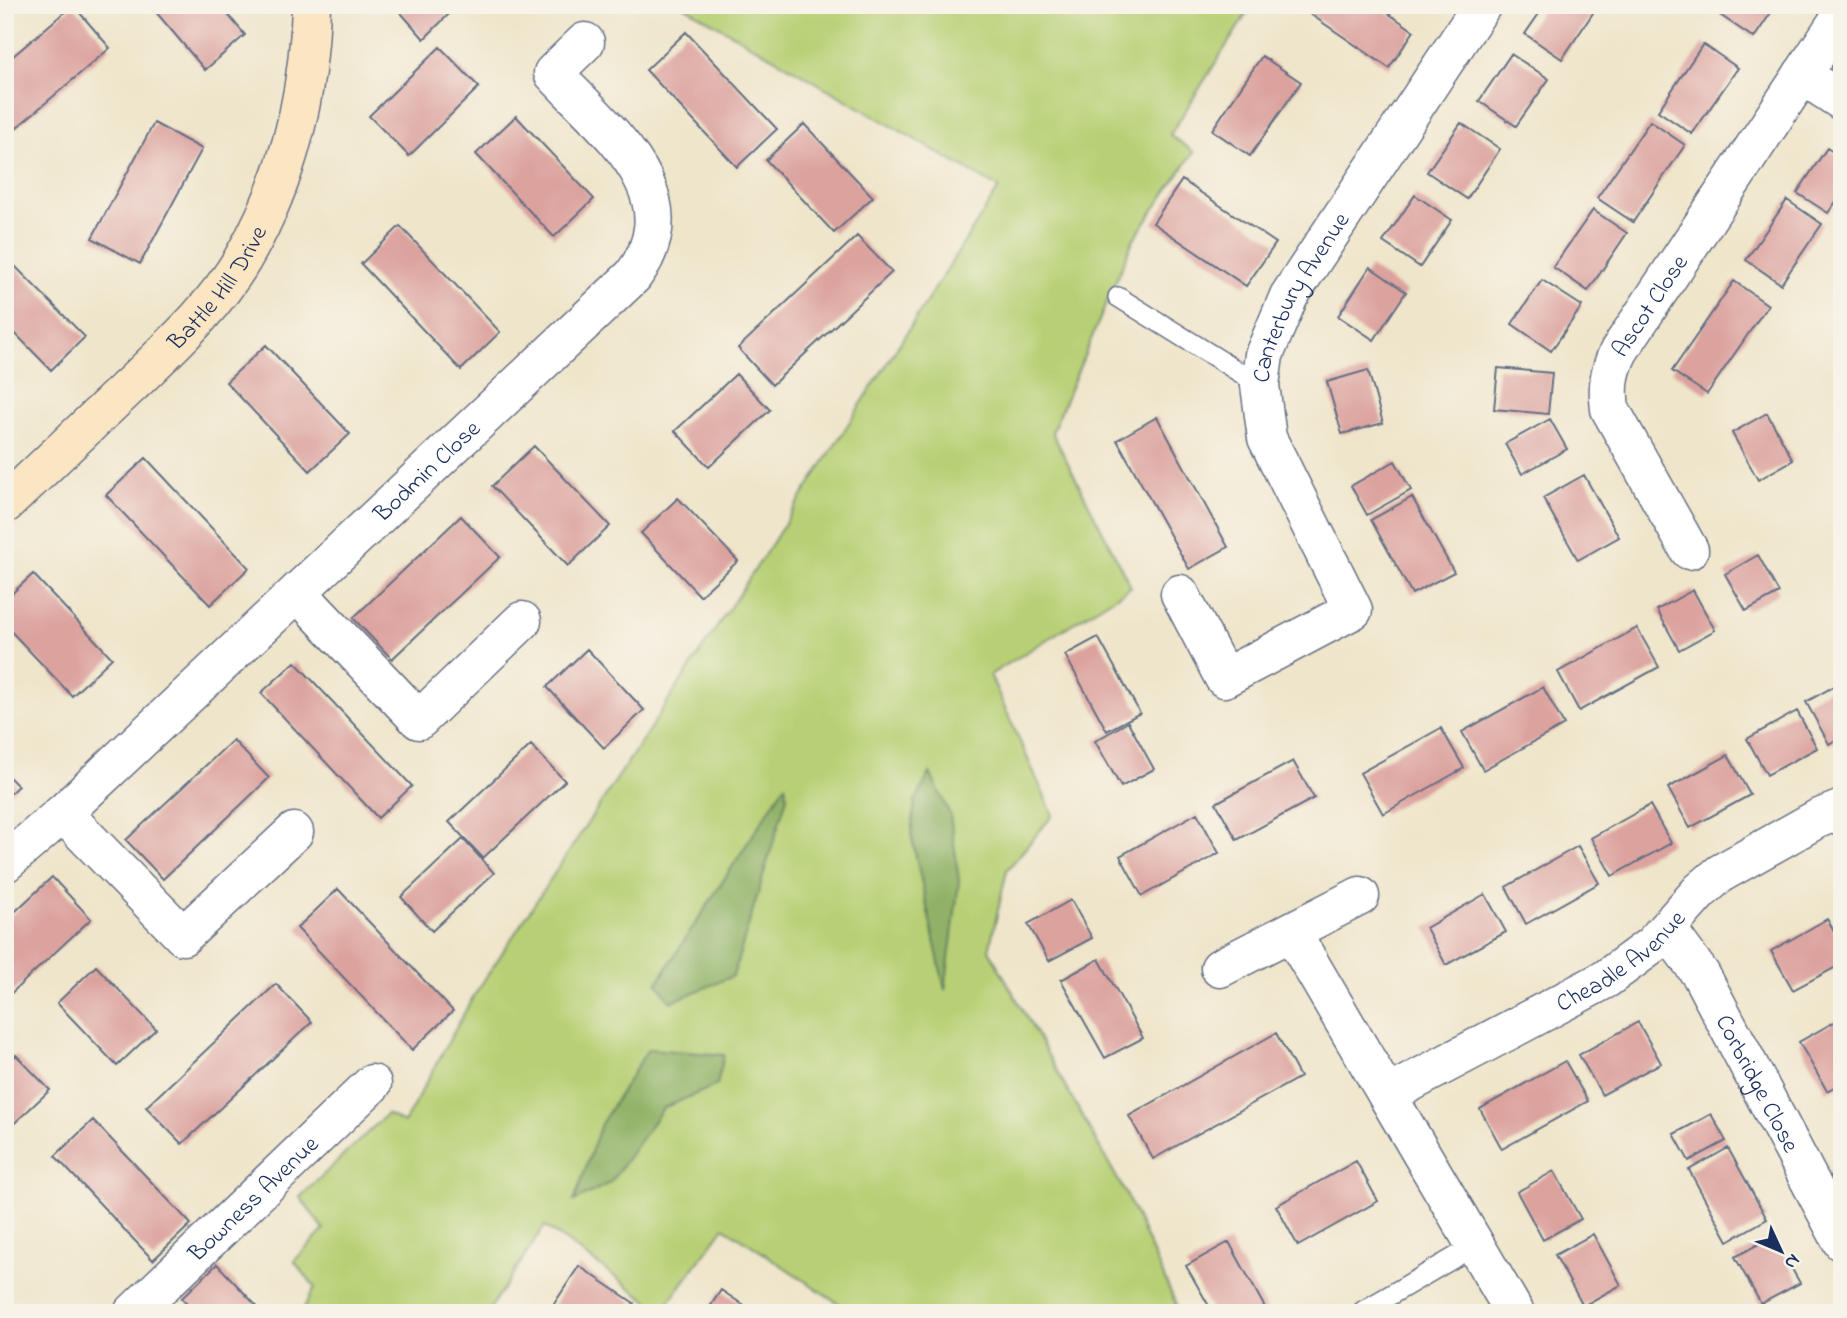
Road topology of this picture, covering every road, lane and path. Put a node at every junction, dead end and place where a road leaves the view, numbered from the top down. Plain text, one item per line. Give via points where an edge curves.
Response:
1 (311, 5) edge
2 (1482, 5) edge
3 (1842, 15) edge
4 (585, 41) dead end
5 (1802, 75) junction
6 (1842, 101) edge
7 (1118, 297) dead end
8 (1259, 385) junction
9 (5, 504) edge
10 (1689, 550) dead end
11 (298, 593) junction
12 (1180, 594) dead end
13 (522, 621) dead end
14 (1842, 809) edge
15 (63, 813) junction
16 (294, 832) dead end
17 (5, 863) edge
18 (1360, 896) dead end
19 (1668, 930) junction
20 (1292, 933) junction
21 (1220, 968) dead end
22 (372, 1084) dead end
23 (1387, 1095) junction
24 (1842, 1242) edge
25 (1476, 1245) junction
26 (1363, 1311) dead end
27 (133, 1313) edge
28 (1515, 1313) edge

1 - 9 street, Battle Hill Drive via 297,126 268,211 241,261 184,334
2 - 8 street, Canterbury Avenue via 1289,296 1264,355
3 - 5 street, Ascot Close
4 - 11 street, Bodmin Close via 552,73 638,167 650,189 655,235 647,258 634,276
5 - 6 street
5 - 10 street, Ascot Close via 1611,369 1607,388 1610,409
7 - 8 lane
8 - 12 street, Canterbury Avenue via 1267,438 1353,610 1224,678
11 - 13 street via 419,720
11 - 15 street, Bodmin Close
14 - 19 street, Cheadle Avenue via 1721,873
15 - 16 street via 183,936
15 - 17 street, Bodmin Close
18 - 20 street
19 - 23 street, Cheadle Avenue via 1606,979
19 - 24 street, Corbridge Close via 1701,975
20 - 21 street
20 - 23 street
22 - 27 street, Bowness Avenue
23 - 25 street
25 - 26 lane
25 - 28 street

